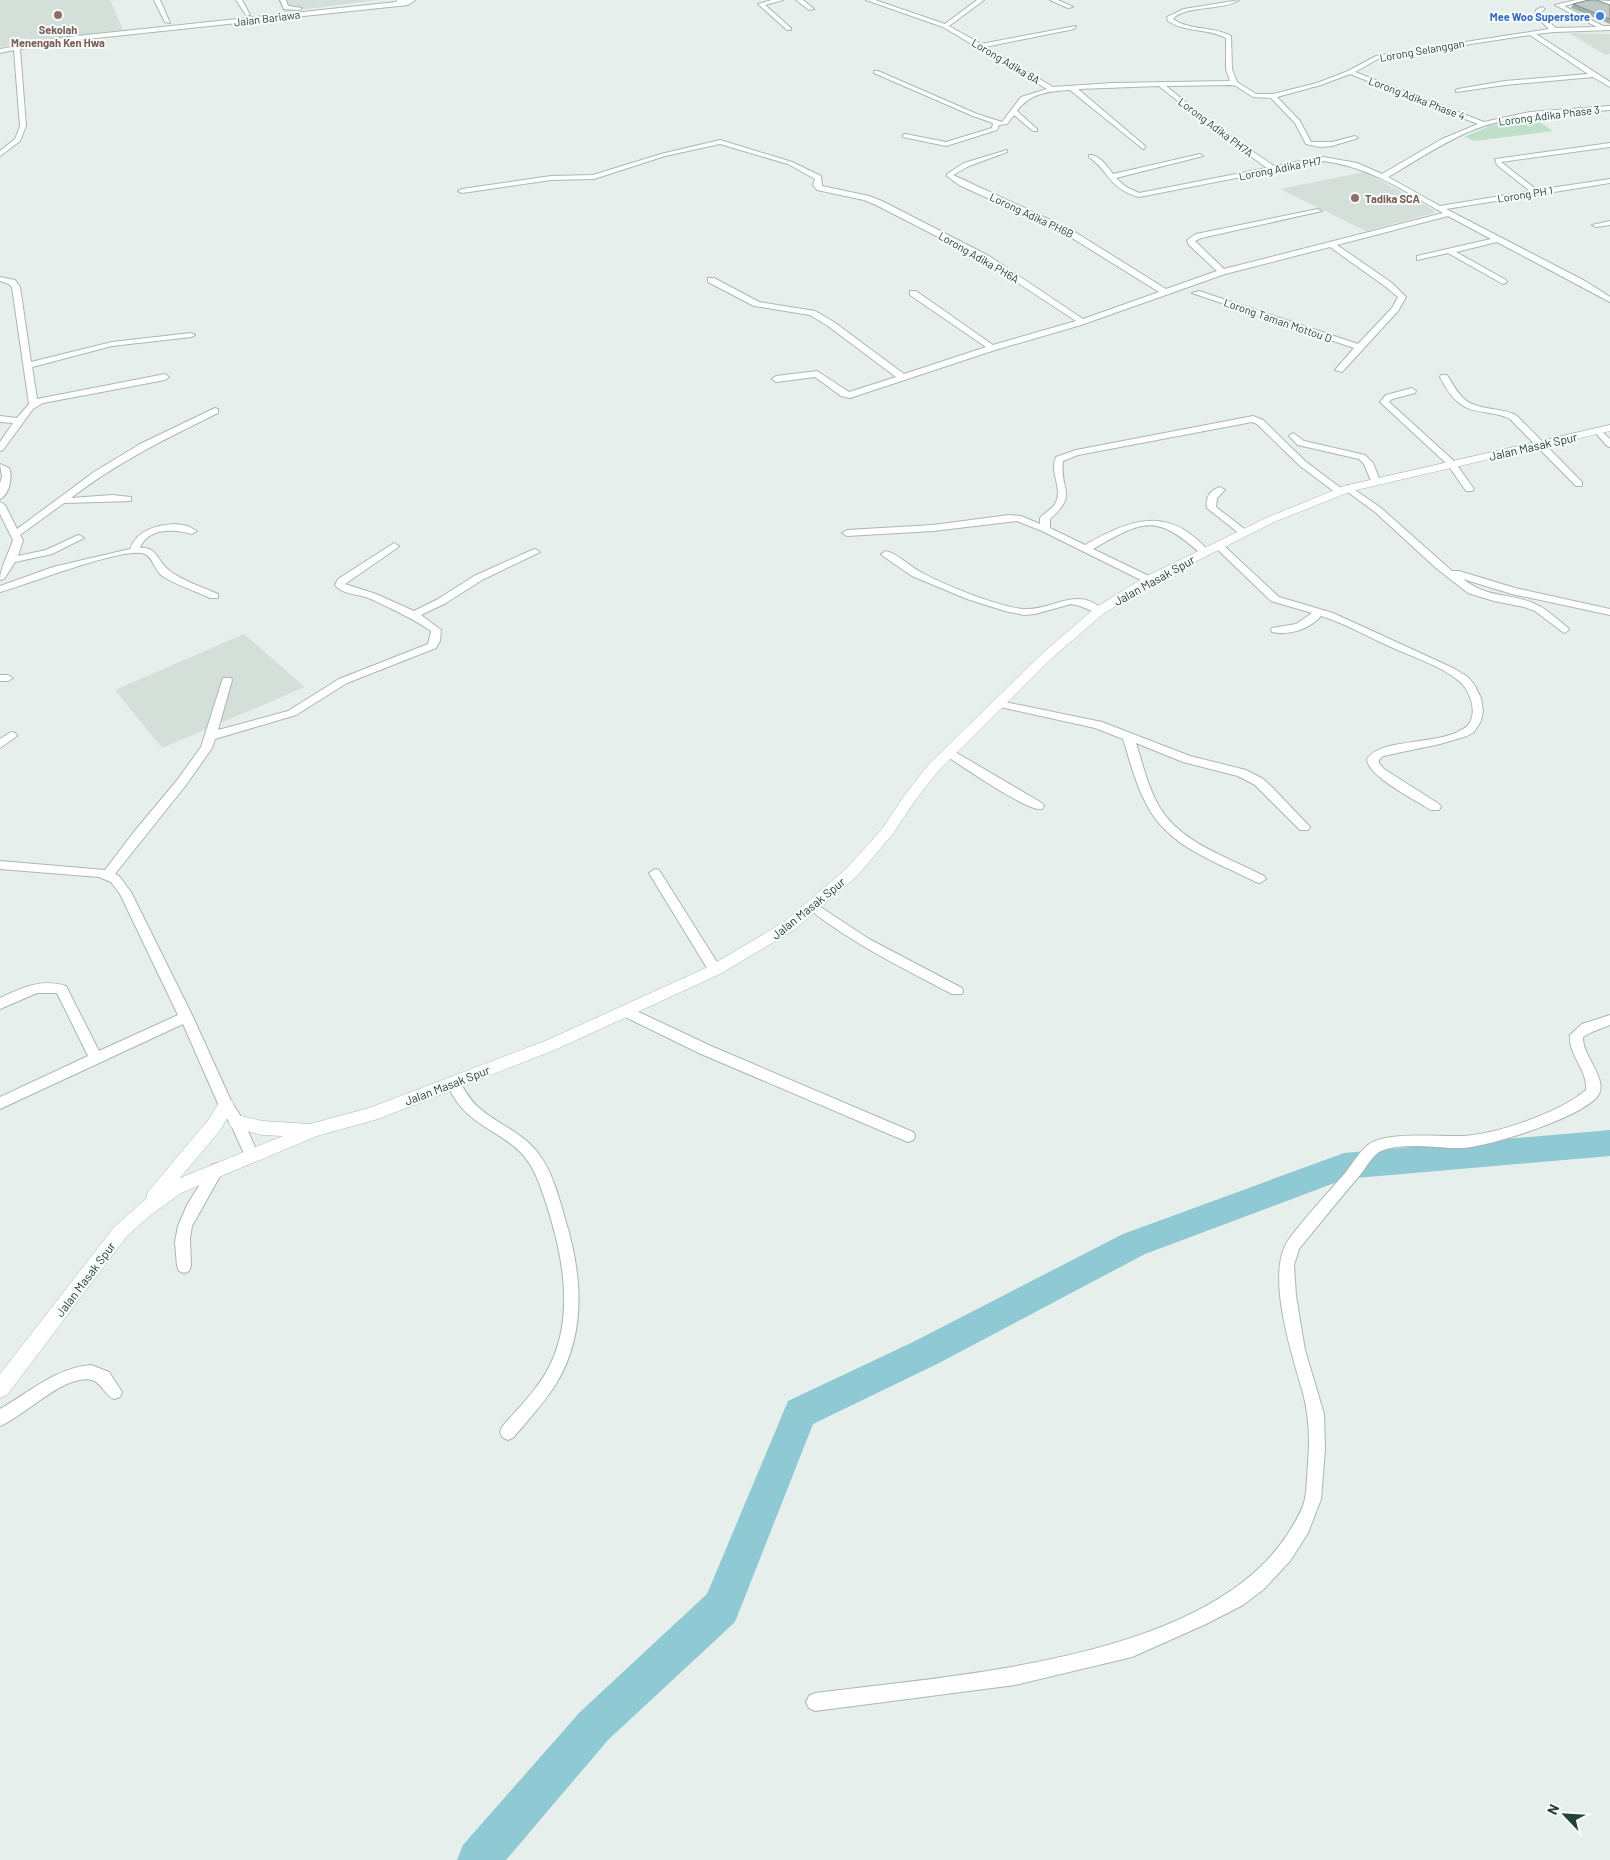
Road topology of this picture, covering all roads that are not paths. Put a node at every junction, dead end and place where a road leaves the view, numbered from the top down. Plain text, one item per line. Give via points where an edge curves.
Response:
1 (156, 0) edge
2 (240, 0) edge
3 (283, 0) edge
4 (366, 0) edge
5 (374, 0) edge
6 (422, 0) edge
7 (780, 0) edge
8 (799, 0) edge
9 (869, 0) edge
10 (981, 0) edge
11 (1053, 0) edge
12 (1236, 0) edge
13 (1585, 0) edge
14 (1594, 0) edge
15 (400, 1) edge
16 (411, 1) edge
17 (1610, 3) edge
18 (1070, 7) dead end
19 (346, 8) junction
20 (811, 9) dead end
21 (1542, 9) dead end
22 (248, 14) dead end
23 (170, 27) junction
24 (947, 27) junction
25 (1074, 27) dead end
26 (1607, 28) edge
27 (790, 29) dead end
28 (1554, 30) junction
29 (1530, 33) junction
30 (982, 46) junction
31 (17, 49) junction
32 (0, 52) edge
33 (876, 72) dead end
34 (1350, 72) junction
35 (1593, 75) junction
36 (1234, 83) junction
37 (1160, 84) junction
38 (1610, 85) edge
39 (1071, 87) junction
40 (1052, 89) junction
41 (1458, 91) dead end
42 (1273, 96) junction
43 (1610, 108) edge
44 (1013, 112) junction
45 (996, 123) junction
46 (1484, 124) junction
47 (1035, 130) dead end
48 (905, 136) dead end
49 (1355, 138) dead end
50 (1610, 145) edge
51 (1330, 146) junction
52 (1143, 147) dead end
53 (1005, 151) dead end
54 (0, 154) edge
55 (1091, 156) dead end
56 (1200, 156) dead end
57 (1338, 159) junction
58 (1273, 169) junction
59 (1110, 177) junction
60 (1382, 178) junction
61 (1610, 181) edge
62 (462, 191) dead end
63 (1535, 192) junction
64 (1439, 208) junction
65 (1318, 211) dead end
66 (1449, 214) junction
67 (1610, 223) edge
68 (1596, 225) dead end
69 (1498, 239) junction
70 (1331, 244) junction
71 (1449, 251) junction
72 (1420, 258) dead end
73 (1222, 272) junction
74 (0, 279) edge
75 (711, 280) dead end
76 (1503, 282) dead end
77 (1165, 292) junction
78 (913, 293) dead end
79 (1196, 293) dead end
80 (1610, 300) edge
81 (1082, 322) junction
82 (191, 335) dead end
83 (1359, 347) junction
84 (992, 348) junction
85 (27, 366) junction
86 (1339, 370) dead end
87 (1444, 376) dead end
88 (165, 377) dead end
89 (902, 378) junction
90 (776, 379) dead end
91 (1412, 391) dead end
92 (33, 404) junction
93 (214, 411) dead end
94 (0, 419) edge
95 (19, 421) junction
96 (1604, 429) edge
97 (1293, 436) dead end
98 (1610, 444) edge
99 (1540, 445) junction
100 (0, 448) edge
101 (1451, 464) junction
102 (0, 467) edge
103 (1374, 481) junction
104 (1579, 484) dead end
105 (1343, 489) junction
106 (1469, 489) dead end
107 (1220, 490) dead end
108 (0, 496) edge
109 (128, 499) dead end
110 (62, 500) junction
111 (0, 505) edge
112 (1045, 529) junction
113 (192, 531) dead end
114 (847, 533) dead end
115 (16, 534) junction
116 (1244, 534) junction
117 (79, 538) dead end
118 (394, 546) dead end
119 (1219, 546) junction
120 (1085, 549) junction
121 (134, 550) junction
122 (535, 552) dead end
123 (1205, 553) junction
124 (886, 554) dead end
125 (12, 560) junction
126 (1439, 566) junction
127 (0, 577) edge
128 (1149, 580) junction
129 (0, 589) edge
130 (214, 596) dead end
131 (1099, 611) junction
132 (1319, 612) junction
133 (1610, 612) edge
134 (414, 615) junction
135 (1276, 630) dead end
136 (1564, 630) dead end
137 (227, 680) dead end
138 (1000, 704) junction
139 (11, 736) dead end
140 (211, 736) junction
141 (1128, 737) junction
142 (0, 744) edge
143 (950, 753) junction
144 (1038, 806) dead end
145 (1434, 807) dead end
146 (1304, 828) dead end
147 (0, 865) edge
148 (654, 873) dead end
149 (108, 875) junction
150 (1260, 879) dead end
151 (813, 906) junction
152 (715, 970) junction
153 (957, 991) dead end
154 (0, 1004) edge
155 (626, 1010) junction
156 (186, 1017) junction
157 (1610, 1020) edge
158 (96, 1058) junction
159 (453, 1083) junction
160 (0, 1103) edge
161 (226, 1106) junction
162 (237, 1122) junction
163 (314, 1130) junction
164 (908, 1136) dead end
165 (252, 1156) junction
166 (217, 1169) junction
167 (146, 1208) junction
168 (184, 1266) dead end
169 (0, 1389) edge
170 (114, 1392) dead end
171 (0, 1418) edge
172 (508, 1432) dead end
173 (815, 1702) dead end

1 - 23 street
2 - 22 street
3 - 4 street via 284,6 289,8
5 - 19 street
6 - 16 street
7 - 27 street via 761,4
8 - 20 street
9 - 24 street, Lorong Adika 8A via 895,5
10 - 24 street
11 - 18 street
12 - 36 street via 1170,17 1177,25 1219,32 1229,37 1229,70
13 - 26 street via 1558,5
14 - 17 street
15 - 16 street, Jalan Bariawa
15 - 19 street, Jalan Bariawa
19 - 23 street, Jalan Bariawa
21 - 28 street via 1538,15
23 - 31 street, Jalan Bariawa
23 - 32 street, Jalan Bariawa via 41,42
24 - 30 street, Lorong Adika 8A
25 - 30 street
26 - 28 street, Lorong Selanggan
28 - 29 street, Lorong Selanggan
29 - 34 street, Lorong Selanggan via 1387,55
29 - 35 street
30 - 40 street, Lorong Adika 8A
31 - 32 street, Jalan Bariawa
31 - 54 street via 23,126 18,140
33 - 45 street
34 - 42 street, Lorong Selanggan via 1320,84
34 - 46 street, Lorong Adika Phase 4
35 - 38 street
35 - 41 street
36 - 37 street
36 - 42 street, Lorong Selanggan via 1255,96
37 - 39 street
37 - 58 street, Lorong Adika PH7A
39 - 40 street
39 - 52 street
40 - 44 street via 1026,96
42 - 51 street via 1296,119 1308,143
43 - 46 street, Lorong Adika Phase 3 via 1508,118
44 - 45 street via 1004,124
44 - 47 street
45 - 48 street via 995,129 946,144
46 - 60 street, Lorong Adika Phase 3
49 - 51 street
50 - 63 street via 1497,160
51 - 57 street via 1338,154
53 - 77 street, Lorong Adika PH6B via 949,175 1067,231
55 - 59 street
56 - 59 street
57 - 58 street, Lorong Adika PH7
57 - 60 street, Lorong Adika PH7
58 - 59 street, Lorong Adika PH7 via 1143,195 1130,193
60 - 64 street, Lorong Adika PH7
61 - 63 street, Lorong PH 1
62 - 81 street, Lorong Adika PH6A via 551,178 594,178 709,142 736,145 800,167 818,178 820,188 872,200 986,258
63 - 64 street, Lorong PH 1
64 - 66 street, Lorong Adika PH7
65 - 73 street via 1191,240
66 - 69 street, Lorong Adika PH7
66 - 70 street
67 - 68 street
69 - 71 street
69 - 80 street, Lorong Adika PH7
70 - 73 street
70 - 83 street via 1402,298
71 - 72 street
71 - 76 street
73 - 77 street
74 - 85 street via 12,282 16,287
75 - 89 street via 757,304 812,313 832,324
77 - 81 street
78 - 84 street
79 - 83 street, Lorong Taman Mottou D
81 - 84 street
82 - 85 street via 112,344
83 - 86 street
84 - 89 street
85 - 92 street
87 - 99 street via 1463,402 1506,413
88 - 92 street
89 - 90 street via 850,394 844,394 817,374
91 - 101 street via 1389,397 1384,402
92 - 95 street
93 - 110 street via 143,446
94 - 95 street
95 - 100 street
96 - 98 street
96 - 99 street, Jalan Masak Spur
97 - 103 street via 1301,443 1362,457 1368,463
99 - 101 street, Jalan Masak Spur
99 - 104 street
101 - 103 street, Jalan Masak Spur
101 - 106 street
102 - 108 street via 6,470 8,477
103 - 105 street, Jalan Masak Spur
105 - 112 street via 1302,463 1260,422 1249,418 1063,456 1058,462 1062,497 1060,504 1045,518
105 - 116 street, Jalan Masak Spur
105 - 126 street via 1378,510
107 - 116 street via 1210,502 1212,508
109 - 110 street
110 - 115 street
111 - 115 street
112 - 114 street via 1018,518 1009,518 933,528
112 - 120 street
113 - 121 street via 184,527 164,528 143,537
115 - 125 street via 18,540
116 - 119 street, Jalan Masak Spur
117 - 125 street via 49,552
118 - 134 street via 340,585
119 - 123 street, Jalan Masak Spur
119 - 132 street via 1269,595
120 - 123 street via 1120,529 1153,521 1179,531
120 - 128 street
121 - 129 street via 56,569
121 - 130 street via 149,552 165,573
122 - 134 street via 478,578
123 - 128 street, Jalan Masak Spur
124 - 131 street via 916,574 1009,609 1035,611 1071,601
125 - 127 street
126 - 133 street via 1470,579
126 - 136 street via 1472,591 1540,609
128 - 131 street, Jalan Masak Spur
131 - 138 street, Jalan Masak Spur via 1048,655
132 - 135 street via 1299,628
132 - 145 street via 1460,675 1474,692 1477,720 1469,730 1379,753 1373,759 1380,772
134 - 140 street via 436,630 432,646 343,681 292,713
137 - 140 street
138 - 141 street via 1091,723
138 - 143 street, Jalan Masak Spur
139 - 142 street
140 - 149 street via 182,782
141 - 146 street via 1259,782
141 - 150 street via 1146,789 1159,816 1170,828 1189,842
143 - 144 street
143 - 151 street, Jalan Masak Spur via 934,767 871,852
147 - 149 street via 74,869
148 - 152 street
149 - 156 street via 120,884
151 - 152 street, Jalan Masak Spur via 789,926
151 - 153 street via 874,948
152 - 155 street, Jalan Masak Spur
154 - 158 street via 37,987 61,989
155 - 159 street, Jalan Masak Spur via 551,1045
155 - 164 street via 706,1050
156 - 158 street
156 - 161 street
157 - 173 street via 1577,1035 1576,1045 1594,1082 1593,1092 1584,1100 1543,1121 1487,1138 1464,1142 1403,1141 1374,1148 1292,1246 1286,1264 1288,1296 1297,1350 1316,1414 1314,1499 1302,1527 1284,1555 1258,1583 1237,1599 1132,1648 1015,1676
158 - 160 street
159 - 163 street, Jalan Masak Spur via 372,1114
159 - 172 street via 474,1112 508,1133 532,1156 546,1180 569,1264 573,1295 569,1331 560,1360
161 - 162 street
161 - 167 street
162 - 163 street via 262,1128
162 - 165 street
163 - 165 street, Jalan Masak Spur
165 - 166 street, Jalan Masak Spur
166 - 167 street, Jalan Masak Spur via 175,1188
166 - 168 street via 186,1223
167 - 169 street, Jalan Masak Spur via 121,1231
170 - 171 street via 109,1381 85,1371 47,1388

